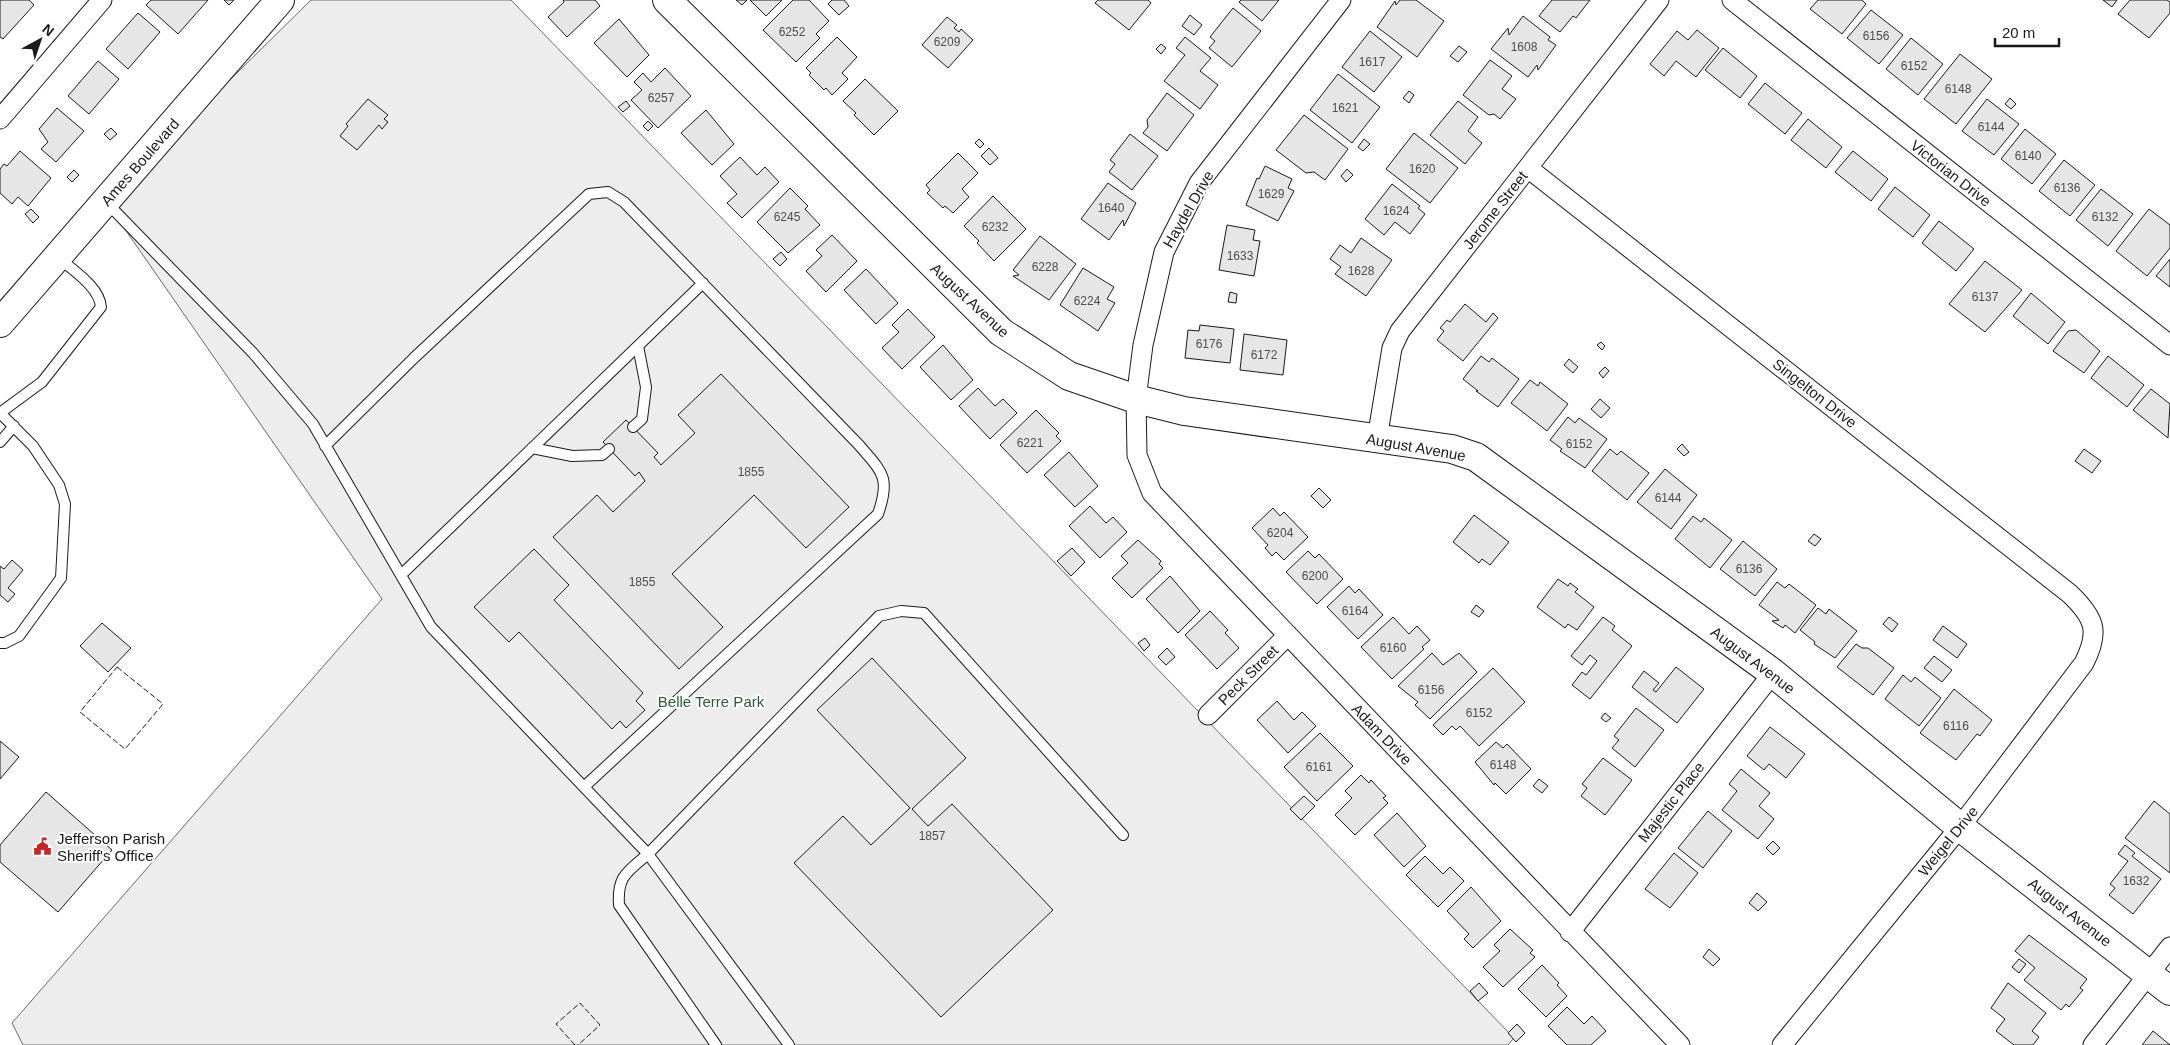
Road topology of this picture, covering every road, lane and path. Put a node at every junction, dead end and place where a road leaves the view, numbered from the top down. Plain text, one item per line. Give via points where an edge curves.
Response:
1 (102, 0) edge
2 (280, 0) edge
3 (667, 0) edge
4 (1341, 0) edge
5 (1659, 0) edge
6 (1732, 0) edge
7 (0, 119) edge
8 (1528, 168) junction
9 (106, 202) junction
10 (58, 257) junction
11 (703, 284) junction
12 (0, 323) edge
13 (2170, 345) edge
14 (638, 346) junction
15 (1136, 399) junction
16 (1, 413) edge
17 (14, 426) junction
18 (633, 427) dead end
19 (1377, 440) junction
20 (0, 442) edge
21 (325, 446) junction
22 (532, 448) junction
23 (609, 449) dead end
24 (401, 575) junction
25 (2093, 627) joint
26 (1288, 634) junction
27 (0, 643) edge
28 (1773, 673) junction
29 (1208, 715) dead end
30 (585, 786) junction
31 (1960, 827) junction
32 (1123, 835) dead end
33 (648, 854) junction
34 (1570, 932) junction
35 (2170, 947) edge
36 (2149, 973) junction
37 (2170, 990) edge
38 (716, 1045) edge
39 (789, 1045) edge
40 (1680, 1045) edge
41 (1782, 1045) edge
42 (2092, 1045) edge

1 - 7 street
2 - 9 street, Ames Boulevard
3 - 15 street, August Avenue via 1001,332 1069,376
4 - 15 street, Haydel Drive via 1199,183 1164,252 1143,345
5 - 8 street, Jerome Street
6 - 13 street, Victorian Drive
8 - 19 street, Jerome Street via 1400,332 1392,348
8 - 25 street, Singelton Drive via 2070,594 2082,606
9 - 10 street, Ames Boulevard
9 - 21 lane via 253,353 313,424
10 - 12 street, Ames Boulevard
10 - 16 lane via 89,284 100,298 101,307 42,382
11 - 14 lane
11 - 21 lane via 624,202 608,192 589,194
11 - 30 lane via 859,445 883,474 885,494 878,514
14 - 18 lane via 646,387 642,419
14 - 22 lane
15 - 19 street, August Avenue via 1184,411
15 - 26 street, Adam Drive via 1137,455 1152,492
16 - 17 lane
17 - 20 lane
17 - 27 lane via 33,446 59,485 65,513 60,578 19,636
19 - 28 street, August Avenue via 1452,449 1476,457
21 - 24 lane
22 - 23 lane via 572,456 602,455
22 - 24 lane
24 - 30 lane via 431,627
25 - 31 street, Weigel Drive via 2093,644 2084,663
26 - 29 street, Peck Street
26 - 34 street, Adam Drive
28 - 31 street, August Avenue
28 - 34 street, Majestic Place
30 - 33 lane
31 - 36 street, August Avenue
31 - 41 street, Weigel Drive
32 - 33 lane via 924,613 901,611 879,616
33 - 38 lane via 627,872 618,888 619,905
33 - 39 lane
34 - 40 street, Adam Drive
35 - 36 street
36 - 37 street, August Avenue
36 - 42 street

